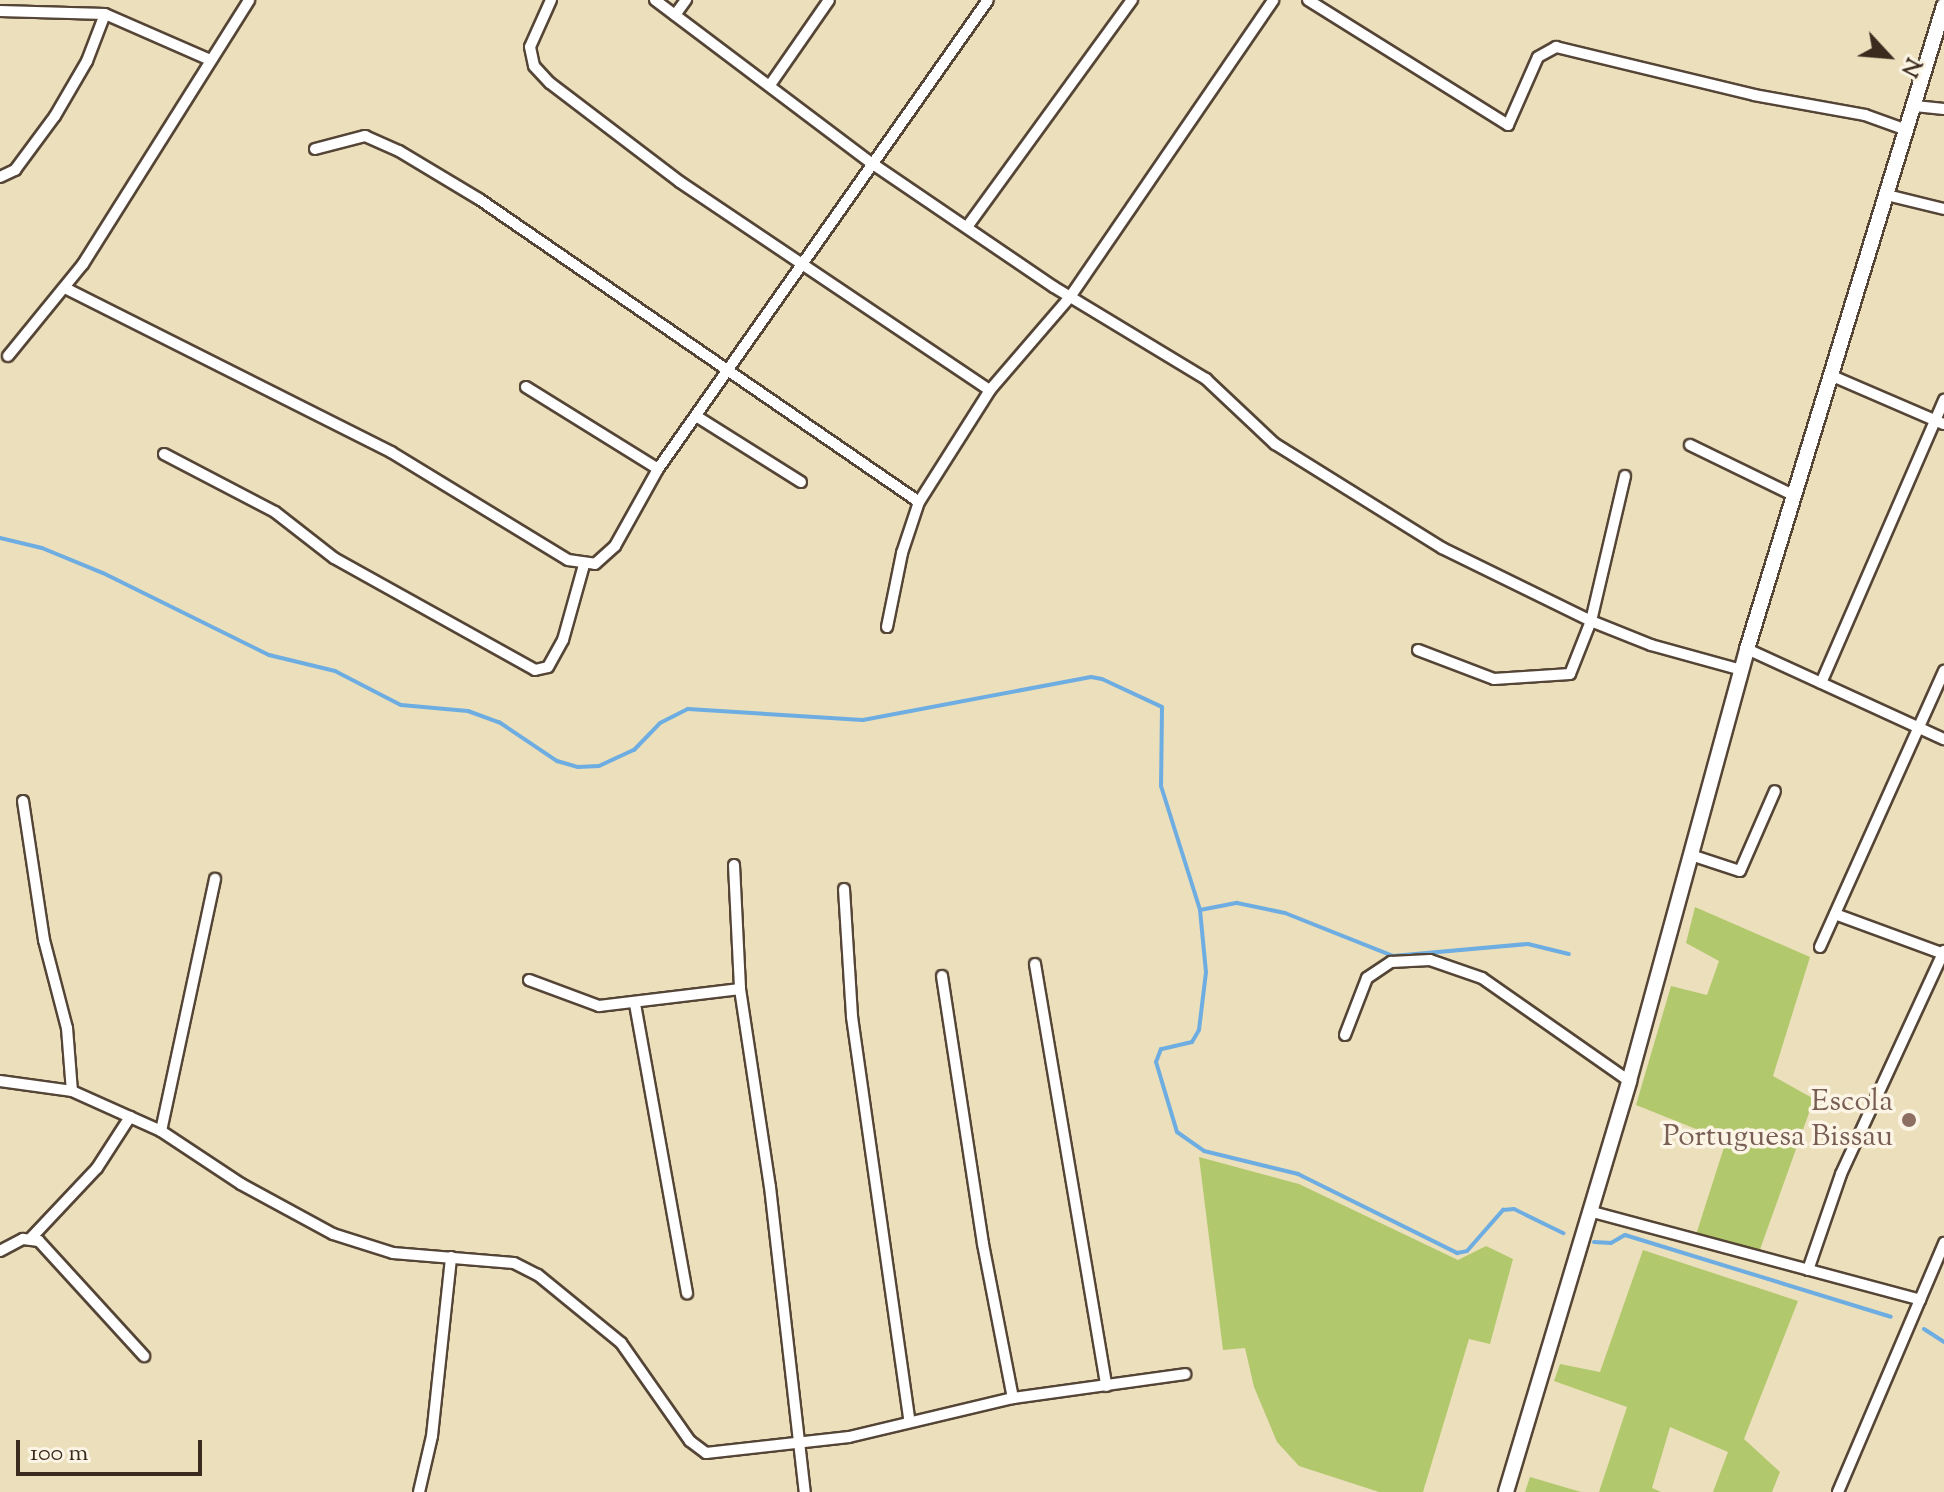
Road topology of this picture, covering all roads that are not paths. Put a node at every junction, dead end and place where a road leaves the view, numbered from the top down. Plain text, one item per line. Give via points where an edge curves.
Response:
1 (249, 0) edge
2 (551, 0) edge
3 (655, 0) edge
4 (686, 0) edge
5 (829, 0) edge
6 (988, 0) edge
7 (1132, 0) edge
8 (1273, 0) edge
9 (1308, 0) edge
10 (1944, 6) edge
11 (0, 11) edge
12 (105, 14) junction
13 (675, 15) junction
14 (208, 59) junction
15 (770, 85) junction
16 (1915, 106) junction
17 (1944, 109) edge
18 (1907, 130) junction
19 (315, 149) dead end
20 (870, 162) junction
21 (0, 177) edge
22 (1887, 195) junction
23 (1944, 209) edge
24 (967, 227) junction
25 (801, 261) junction
26 (65, 288) junction
27 (1070, 297) junction
28 (8, 356) dead end
29 (727, 370) junction
30 (1830, 375) junction
31 (526, 387) dead end
32 (990, 390) junction
33 (1944, 400) edge
34 (696, 416) junction
35 (1940, 422) edge
36 (1690, 445) dead end
37 (164, 454) dead end
38 (658, 469) junction
39 (1625, 476) dead end
40 (801, 482) dead end
41 (1793, 495) junction
42 (919, 502) junction
43 (584, 565) junction
44 (1591, 621) junction
45 (887, 627) dead end
46 (1747, 649) junction
47 (1418, 650) dead end
48 (1742, 670) junction
49 (1944, 671) edge
50 (1821, 683) junction
51 (1918, 726) junction
52 (1944, 739) edge
53 (1775, 791) dead end
54 (23, 801) dead end
55 (1694, 856) junction
56 (734, 865) dead end
57 (215, 879) dead end
58 (844, 889) dead end
59 (1835, 914) junction
60 (1820, 947) dead end
61 (1944, 953) edge
62 (1035, 964) dead end
63 (942, 976) dead end
64 (529, 980) dead end
65 (740, 989) junction
66 (635, 1004) junction
67 (1345, 1035) dead end
68 (0, 1081) edge
69 (1629, 1081) junction
70 (72, 1091) junction
71 (130, 1117) junction
72 (161, 1131) junction
73 (1589, 1211) junction
74 (31, 1238) junction
75 (1944, 1243) edge
76 (0, 1251) edge
77 (451, 1257) junction
78 (1808, 1270) junction
79 (687, 1293) dead end
80 (1920, 1300) junction
81 (144, 1356) dead end
82 (1185, 1374) dead end
83 (1106, 1386) junction
84 (1013, 1398) junction
85 (910, 1422) junction
86 (800, 1444) junction
87 (1843, 1490) edge
88 (419, 1492) edge
89 (805, 1492) edge
90 (1506, 1492) edge

1 - 14 street
2 - 25 street via 530,47 534,66 550,83 680,182
3 - 13 street
4 - 13 street
5 - 15 street
6 - 20 street
7 - 24 street
8 - 27 street
9 - 18 street via 1508,125 1538,57 1556,47 1754,95 1865,115
10 - 16 main road
11 - 12 street
12 - 14 street
12 - 21 street via 87,61 55,116 15,170
13 - 15 street
14 - 26 street
15 - 20 street
16 - 17 street
16 - 18 main road
18 - 22 main road
19 - 29 street via 346,137 382,141 479,199
20 - 24 street
20 - 25 street
22 - 23 street
22 - 30 main road
24 - 27 street
25 - 29 street
25 - 32 street
26 - 28 street
26 - 43 street via 391,452
27 - 32 street
27 - 44 street via 1206,379 1275,444 1442,548
29 - 34 street
29 - 42 street
30 - 35 street
30 - 41 main road
31 - 38 street
32 - 42 street
33 - 35 street
34 - 38 street
34 - 40 street
35 - 50 street
36 - 41 street
37 - 43 street via 275,512 334,558 535,670 548,667 563,640
38 - 43 street via 615,546 605,558
39 - 44 street
41 - 46 main road
42 - 45 street
44 - 47 street via 1578,662 1563,677 1494,679
44 - 48 street via 1651,645
46 - 48 main road
46 - 50 street
48 - 55 main road
49 - 51 street
50 - 51 street
51 - 52 street
51 - 59 street
53 - 55 street via 1740,871
54 - 70 street via 44,940 67,1028
55 - 69 main road
56 - 65 street
57 - 72 street
58 - 85 street via 852,1017
59 - 60 street
59 - 61 street
61 - 78 street via 1841,1174
62 - 83 street
63 - 84 street via 983,1244
64 - 66 street via 590,1004
65 - 66 street
65 - 86 street
66 - 79 street
67 - 69 street via 1367,978 1391,962 1430,960 1453,965 1507,993
68 - 70 street
69 - 73 main road
70 - 71 street
71 - 72 street
71 - 74 street via 97,1168
72 - 77 street via 241,1184 333,1234 393,1253
73 - 78 street
73 - 90 main road
74 - 76 street
74 - 81 street via 44,1245
75 - 80 street
77 - 86 street via 514,1263 552,1283 621,1343 690,1441 706,1453
77 - 88 street via 436,1408
78 - 80 street
80 - 87 street
82 - 83 street
83 - 84 street
84 - 85 street
85 - 86 street
86 - 89 street

